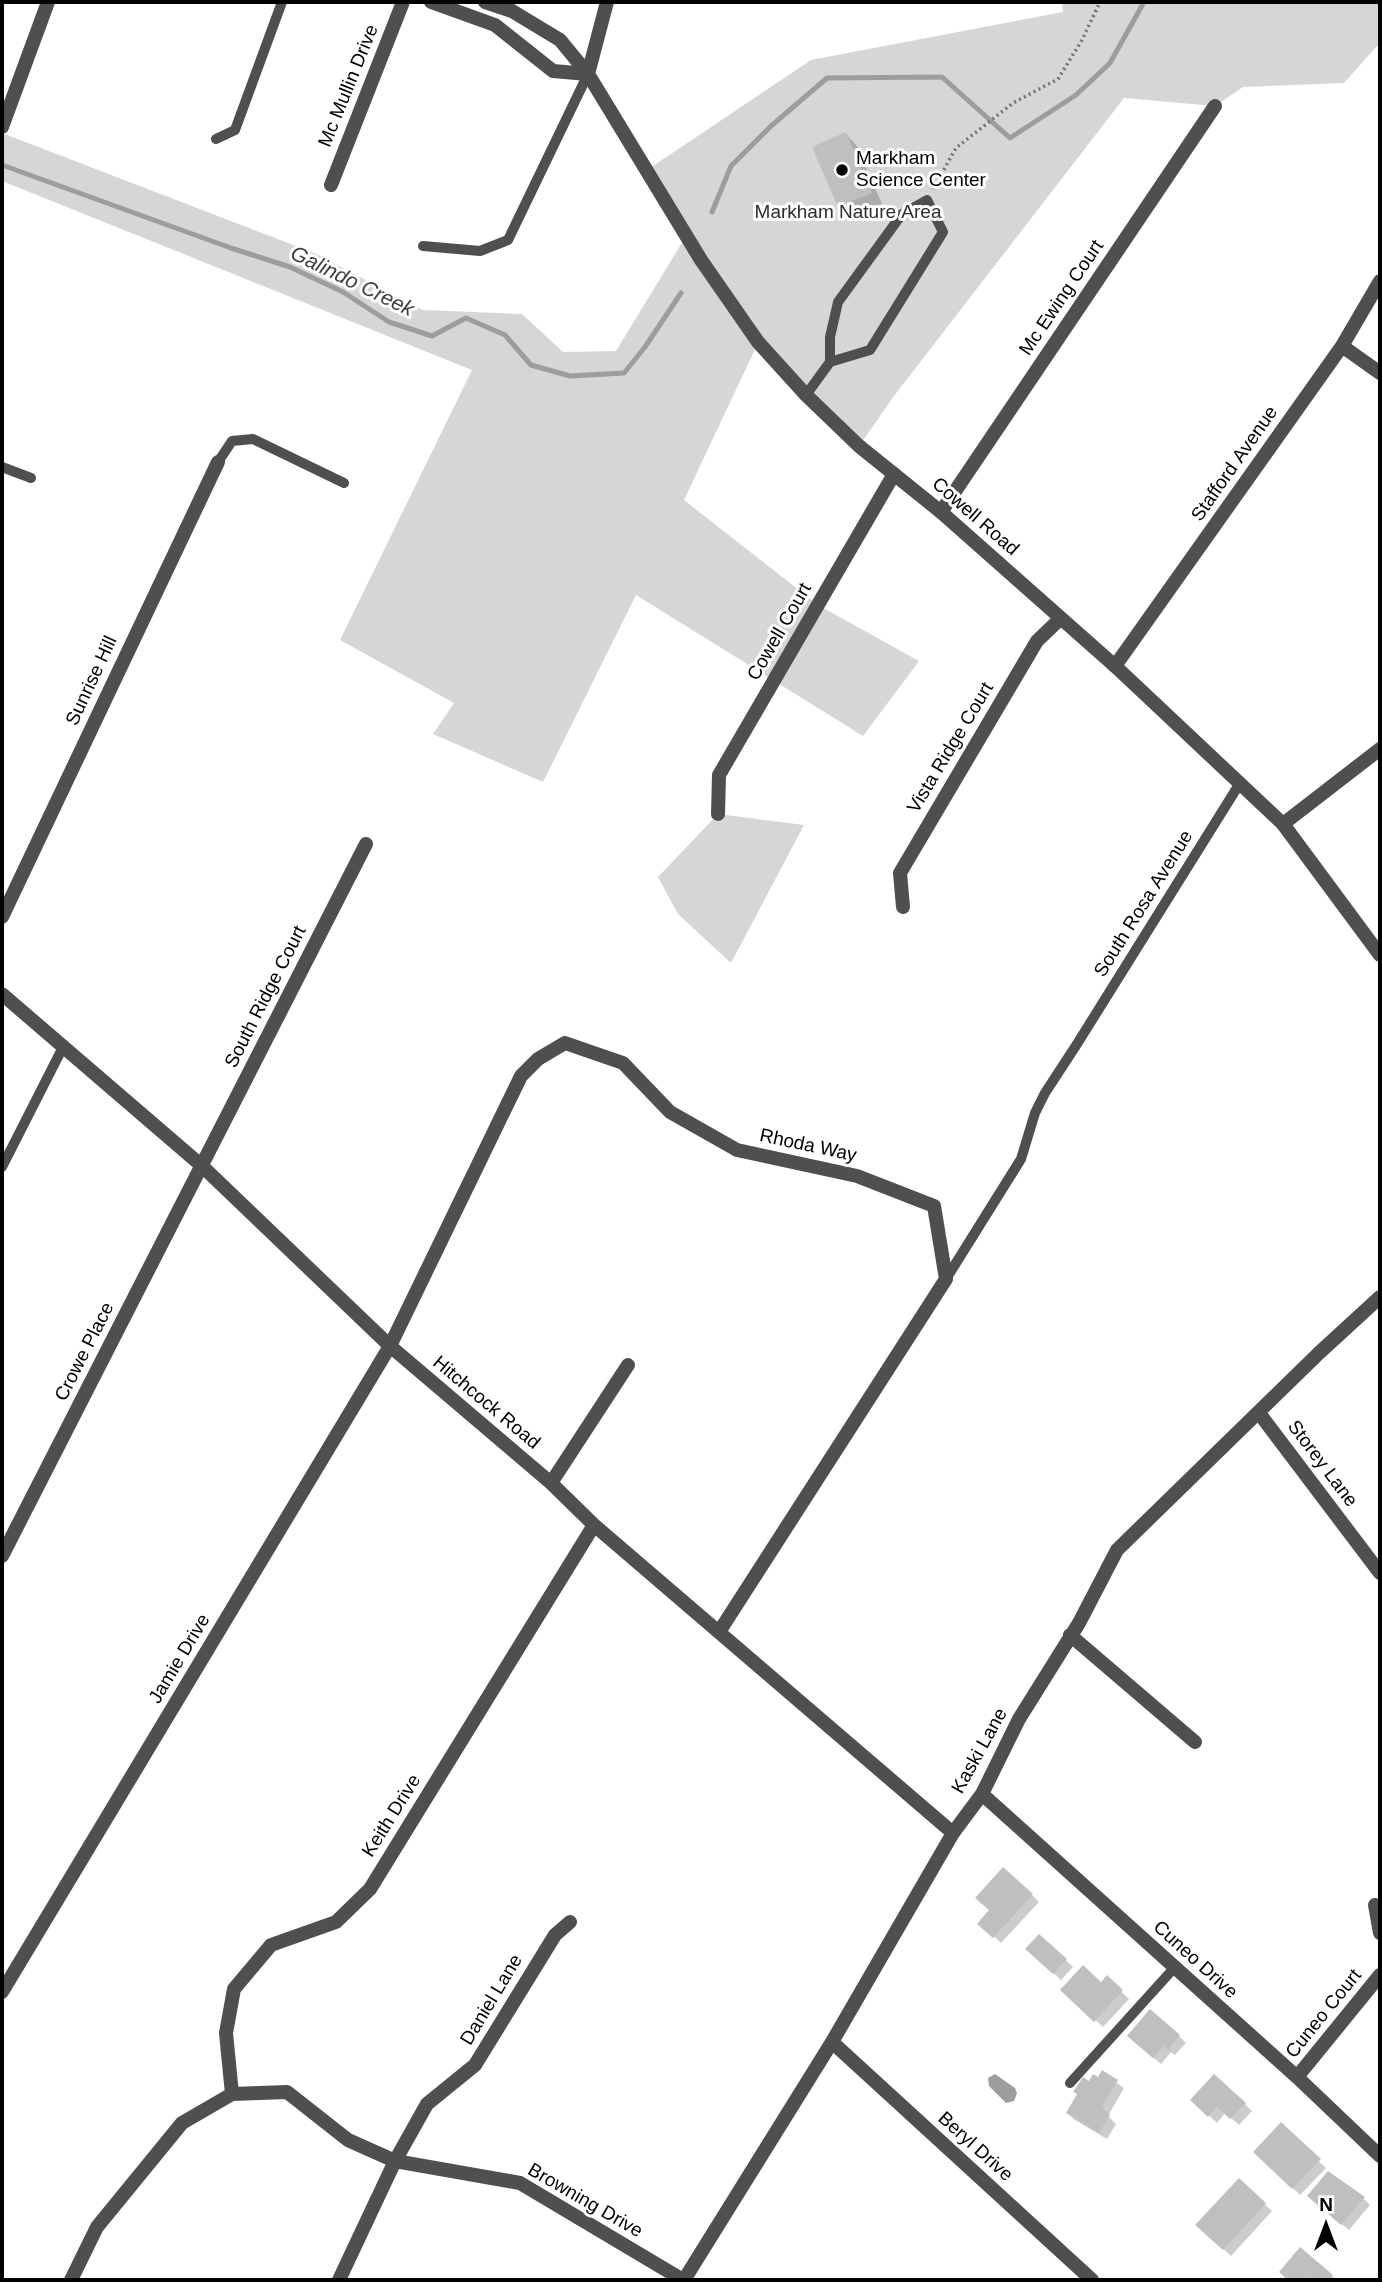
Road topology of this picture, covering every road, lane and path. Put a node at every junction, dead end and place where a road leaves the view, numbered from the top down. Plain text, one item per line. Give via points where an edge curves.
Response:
1 (48, 2) edge
2 (282, 2) edge
3 (403, 2) edge
4 (431, 2) edge
5 (485, 2) edge
6 (607, 2) edge
7 (1099, 2) edge
8 (588, 74) junction
9 (1215, 106) dead end
10 (2, 128) edge
11 (216, 139) dead end
12 (331, 185) dead end
13 (927, 200) junction
14 (423, 246) dead end
15 (1380, 281) edge
16 (1342, 345) junction
17 (830, 362) junction
18 (1380, 373) edge
19 (807, 395) junction
20 (218, 462) joint
21 (2, 467) edge
22 (894, 474) junction
23 (31, 478) dead end
24 (344, 482) dead end
25 (941, 512) junction
26 (1060, 620) junction
27 (1115, 666) junction
28 (1380, 749) edge
29 (1240, 783) junction
30 (718, 814) dead end
31 (1283, 824) junction
32 (366, 844) dead end
33 (904, 907) dead end
34 (2, 916) edge
35 (1380, 955) edge
36 (2, 994) edge
37 (63, 1047) junction
38 (202, 1166) junction
39 (2, 1167) edge
40 (946, 1279) junction
41 (1380, 1297) edge
42 (390, 1346) junction
43 (628, 1365) dead end
44 (1259, 1413) junction
45 (551, 1483) junction
46 (594, 1525) junction
47 (2, 1556) edge
48 (1380, 1573) edge
49 (719, 1632) junction
50 (1070, 1635) junction
51 (1195, 1742) dead end
52 (982, 1794) junction
53 (953, 1833) junction
54 (1375, 1905) dead end
55 (570, 1922) dead end
56 (1380, 1933) edge
57 (1175, 1967) junction
58 (1380, 1975) edge
59 (2, 1992) edge
60 (832, 2042) junction
61 (1297, 2077) junction
62 (1070, 2083) dead end
63 (232, 2094) junction
64 (1380, 2156) edge
65 (395, 2161) junction
66 (71, 2280) edge
67 (339, 2280) edge
68 (684, 2280) edge
69 (1092, 2280) edge

1 - 10 street
2 - 11 lane via 234,130
3 - 12 street, Mc Mullin Drive
4 - 8 street via 495,25 553,71
5 - 8 street, Cowell Road via 512,11 560,40
6 - 8 street
7 - 13 path via 1058,79 1013,103 956,148
8 - 14 lane via 508,240 480,251
8 - 19 street, Cowell Road via 701,260 758,342
9 - 25 street, Mc Ewing Court
13 - 17 lane via 902,214 838,302
13 - 17 lane via 943,232 913,283 870,350
15 - 16 street, Stafford Avenue
16 - 18 street
16 - 27 street, Stafford Avenue
17 - 19 lane
19 - 22 street, Cowell Road
20 - 24 lane via 232,441 253,439
20 - 34 street, Sunrise Hill
21 - 23 lane
22 - 25 street, Cowell Road
22 - 30 street, Cowell Court via 719,775
25 - 26 street, Cowell Road
26 - 27 street, Cowell Road
26 - 33 street, Vista Ridge Court via 1037,641 900,873
27 - 29 street, Cowell Road
28 - 31 street
29 - 31 street, Cowell Road
29 - 40 lane, South Rosa Avenue via 1045,1093 1021,1159
31 - 35 street, Cowell Road
32 - 38 street, South Ridge Court
36 - 37 street, Hitchcock Road
37 - 38 street, Hitchcock Road
37 - 39 lane
38 - 42 street, Hitchcock Road
38 - 47 street, Crowe Place
40 - 42 street, Rhoda Way via 934,1206 857,1176 737,1150 670,1112 623,1063 565,1043 521,1076
40 - 49 street
41 - 44 street, Kaski Lane
42 - 45 street, Hitchcock Road
42 - 59 street, Jamie Drive
43 - 45 street
44 - 48 street, Storey Lane
44 - 50 street, Kaski Lane via 1118,1550
45 - 46 street, Hitchcock Road
46 - 49 street, Hitchcock Road
46 - 63 street, Keith Drive via 370,1889 336,1922 271,1945 234,1989 226,2033
49 - 53 street, Hitchcock Road
50 - 51 street
50 - 52 street, Kaski Lane via 1019,1719
52 - 53 street, Kaski Lane
52 - 57 street, Cuneo Drive
53 - 60 street, Kaski Lane
54 - 56 street
55 - 65 street, Daniel Lane via 555,1935 475,2065 427,2104
57 - 61 street, Cuneo Drive
57 - 62 lane
58 - 61 street, Cuneo Court
60 - 68 street, Kaski Lane
60 - 69 street, Beryl Drive
61 - 64 street, Cuneo Drive
63 - 65 street, Browning Drive via 288,2092 348,2140
63 - 66 street, Browning Drive via 182,2123 97,2227
65 - 67 street, Daniel Lane
65 - 68 street, Browning Drive via 520,2183

